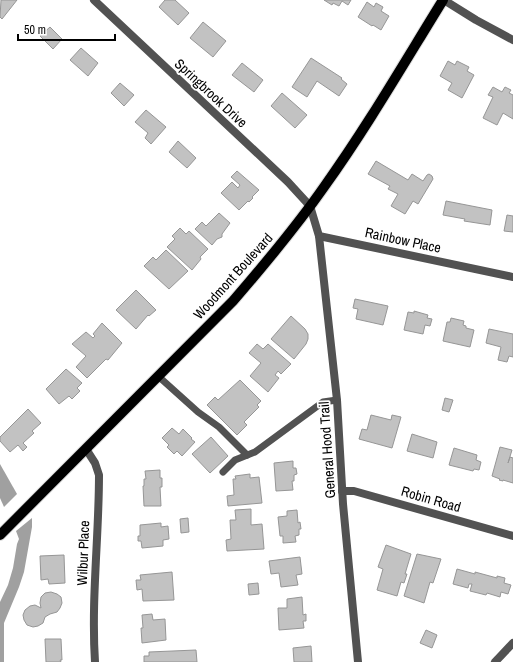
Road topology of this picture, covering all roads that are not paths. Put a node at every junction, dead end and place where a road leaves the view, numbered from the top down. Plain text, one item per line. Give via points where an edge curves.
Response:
1 (94, 0) edge
2 (443, 0) edge
3 (513, 40) edge
4 (310, 206) junction
5 (319, 236) junction
6 (513, 277) edge
7 (158, 376) junction
8 (337, 400) junction
9 (86, 449) junction
10 (247, 455) junction
11 (223, 472) dead end
12 (342, 491) junction
13 (0, 536) edge
14 (513, 536) edge
15 (513, 643) edge
16 (95, 662) edge
17 (358, 662) edge
18 (495, 662) edge

1 - 4 street, Springbrook Drive via 288,182
2 - 3 street
2 - 4 main road, Woodmont Boulevard via 347,153
4 - 5 street
4 - 7 main road, Woodmont Boulevard via 246,285
5 - 6 street, Rainbow Place
5 - 8 street, General Hood Trail
7 - 9 main road, Woodmont Boulevard
7 - 10 lane via 219,427
8 - 10 lane via 323,402 255,452
8 - 12 street, General Hood Trail
9 - 13 main road, Woodmont Boulevard
9 - 16 street, Wilbur Place via 95,462 99,475
10 - 11 lane via 236,460
12 - 14 street, Robin Road via 354,491
12 - 17 street, General Hood Trail
15 - 18 street

